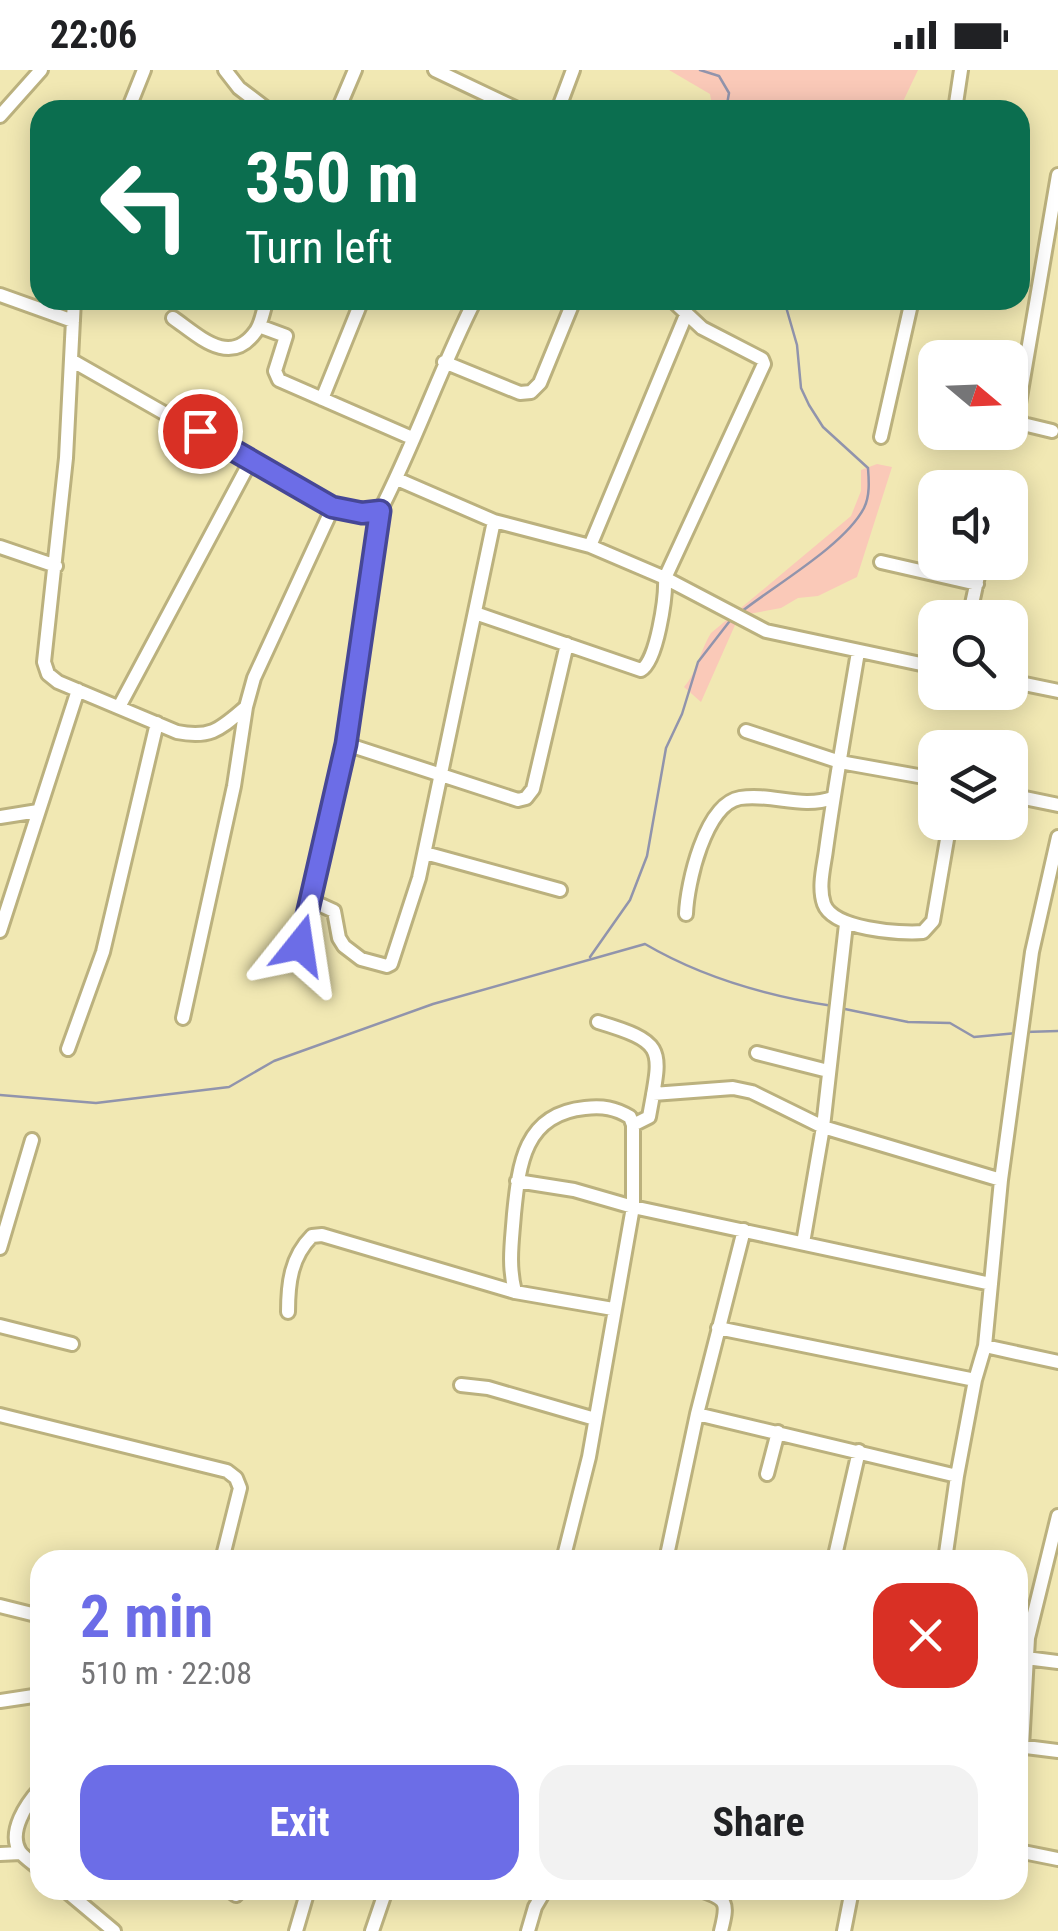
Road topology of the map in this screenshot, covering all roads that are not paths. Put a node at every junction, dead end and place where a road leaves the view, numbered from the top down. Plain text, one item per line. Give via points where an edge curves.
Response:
1 (41, 70) edge
2 (144, 70) edge
3 (224, 70) edge
4 (354, 70) edge
5 (435, 70) edge
6 (573, 70) edge
7 (961, 70) edge
8 (132, 100) edge
9 (254, 100) edge
10 (342, 100) edge
11 (498, 100) edge
12 (562, 100) edge
13 (956, 100) edge
14 (0, 116) edge
15 (1058, 175) edge
16 (0, 295) edge
17 (30, 305) edge
18 (44, 310) edge
19 (74, 310) edge
20 (263, 310) edge
21 (358, 310) edge
22 (470, 310) edge
23 (570, 310) edge
24 (681, 310) edge
25 (910, 310) edge
26 (686, 315) junction
27 (173, 318) dead end
28 (73, 320) junction
29 (258, 326) junction
30 (71, 360) junction
31 (444, 362) junction
32 (322, 400) junction
33 (1052, 431) dead end
34 (412, 438) junction
35 (882, 438) dead end
36 (250, 462) junction
37 (397, 479) junction
38 (332, 507) junction
39 (380, 511) junction
40 (494, 521) junction
41 (590, 546) junction
42 (0, 547) edge
43 (881, 562) dead end
44 (56, 566) junction
45 (665, 578) junction
46 (979, 580) edge
47 (978, 584) junction
48 (974, 600) edge
49 (475, 613) junction
50 (567, 644) junction
51 (858, 652) junction
52 (918, 664) edge
53 (1028, 685) edge
54 (78, 690) junction
55 (1058, 691) edge
56 (119, 707) junction
57 (246, 707) junction
58 (157, 723) junction
59 (746, 731) dead end
60 (346, 744) junction
61 (840, 762) junction
62 (918, 776) edge
63 (441, 777) junction
64 (833, 798) junction
65 (1028, 798) edge
66 (1058, 805) edge
67 (38, 812) junction
68 (0, 818) edge
69 (1058, 838) edge
70 (947, 840) edge
71 (425, 853) junction
72 (560, 890) dead end
73 (312, 901) junction
74 (686, 914) dead end
75 (846, 924) junction
76 (0, 931) edge
77 (300, 945) dead end
78 (183, 1018) dead end
79 (598, 1022) dead end
80 (68, 1049) dead end
81 (757, 1053) dead end
82 (828, 1071) junction
83 (678, 1093) junction
84 (653, 1094) junction
85 (649, 1117) junction
86 (634, 1125) junction
87 (823, 1127) junction
88 (32, 1140) dead end
89 (1000, 1180) junction
90 (517, 1182) junction
91 (632, 1207) junction
92 (744, 1230) junction
93 (803, 1243) junction
94 (0, 1248) edge
95 (991, 1284) junction
96 (515, 1292) junction
97 (613, 1309) junction
98 (288, 1312) dead end
99 (0, 1326) edge
100 (718, 1328) junction
101 (72, 1344) dead end
102 (985, 1346) junction
103 (1058, 1362) edge
104 (974, 1380) junction
105 (461, 1385) dead end
106 (697, 1414) junction
107 (0, 1415) edge
108 (596, 1419) junction
109 (778, 1432) junction
110 (859, 1451) junction
111 (767, 1474) dead end
112 (957, 1476) junction
113 (1058, 1520) edge
114 (224, 1550) edge
115 (565, 1550) edge
116 (668, 1550) edge
117 (836, 1550) edge
118 (946, 1550) edge
119 (0, 1606) edge
120 (30, 1614) edge
121 (1028, 1649) edge
122 (1028, 1658) edge
123 (1058, 1662) edge
124 (30, 1696) edge
125 (0, 1701) edge
126 (1028, 1748) edge
127 (1058, 1752) edge
128 (30, 1800) edge
129 (21, 1853) junction
130 (1028, 1853) edge
131 (0, 1854) edge
132 (1058, 1860) edge
133 (30, 1861) edge
134 (77, 1900) edge
135 (305, 1900) edge
136 (383, 1900) edge
137 (540, 1900) edge
138 (722, 1900) edge
139 (850, 1900) edge
140 (114, 1931) edge
141 (296, 1931) edge
142 (372, 1931) edge
143 (528, 1931) edge
144 (721, 1931) edge
145 (844, 1931) edge

1 - 14 street
2 - 8 street
3 - 9 street
4 - 10 street
5 - 11 street
6 - 12 street
7 - 13 street
15 - 33 street via 1017,415 1023,424
16 - 17 street
18 - 28 street
19 - 28 street
20 - 29 street
21 - 32 street
22 - 31 street
23 - 31 street via 540,383 530,392
24 - 26 street
25 - 35 street
26 - 41 street
26 - 45 street via 764,364
27 - 29 street via 225,350 241,346
28 - 30 street
29 - 32 street via 286,336 275,371 279,380
30 - 36 street
30 - 44 street
31 - 34 street
32 - 34 street
34 - 37 street
36 - 38 street
36 - 56 street
37 - 39 street
37 - 40 street
38 - 39 street
38 - 57 street
39 - 60 street
40 - 41 street
40 - 49 street
41 - 45 street
42 - 44 street
43 - 47 street
44 - 54 street via 44,662 48,674
45 - 50 street via 647,667
45 - 51 street via 766,631
46 - 47 street
47 - 48 street
49 - 50 street
49 - 63 street
50 - 63 street via 526,798
51 - 52 street
51 - 61 street
53 - 55 street
54 - 56 street
54 - 67 street
56 - 58 street
57 - 58 street via 206,734
57 - 78 street
58 - 80 street via 103,952
59 - 61 street
60 - 63 street
60 - 73 street
61 - 62 street
61 - 64 street
63 - 71 street
64 - 74 street via 815,804 742,798 723,807 697,860
64 - 75 street via 822,886 824,905
65 - 66 street
67 - 68 street
67 - 76 street
69 - 89 street via 1032,952
70 - 75 street via 933,922 922,932
71 - 72 street
71 - 73 street via 392,964 354,955 339,938 334,911
73 - 77 street
75 - 82 street
79 - 84 street via 654,1046
81 - 82 street
82 - 87 street
83 - 84 street
83 - 85 street
83 - 87 street via 752,1092
84 - 85 street
85 - 86 street
86 - 90 street via 630,1116 600,1106 552,1118 534,1133
86 - 91 street
87 - 89 street
87 - 93 street
88 - 94 street
89 - 95 street
90 - 91 street
90 - 96 street via 508,1258
91 - 92 street
91 - 97 street
92 - 93 street
92 - 100 street
93 - 95 street
95 - 102 street
96 - 97 street
96 - 98 street via 322,1235 312,1236 298,1253
97 - 108 street
99 - 101 street
100 - 104 street
100 - 106 street
102 - 103 street
102 - 104 street
104 - 112 street
105 - 108 street
106 - 109 street
106 - 116 street
107 - 114 street via 227,1472 240,1488
108 - 115 street
109 - 110 street
109 - 111 street
110 - 112 street
110 - 117 street
112 - 118 street
113 - 121 street
119 - 120 street
122 - 123 street
124 - 125 street
126 - 127 street
128 - 129 street via 17,1843
129 - 131 street
129 - 133 street
130 - 132 street
134 - 140 street
135 - 141 street
136 - 142 street
137 - 143 street
138 - 144 street
139 - 145 street

